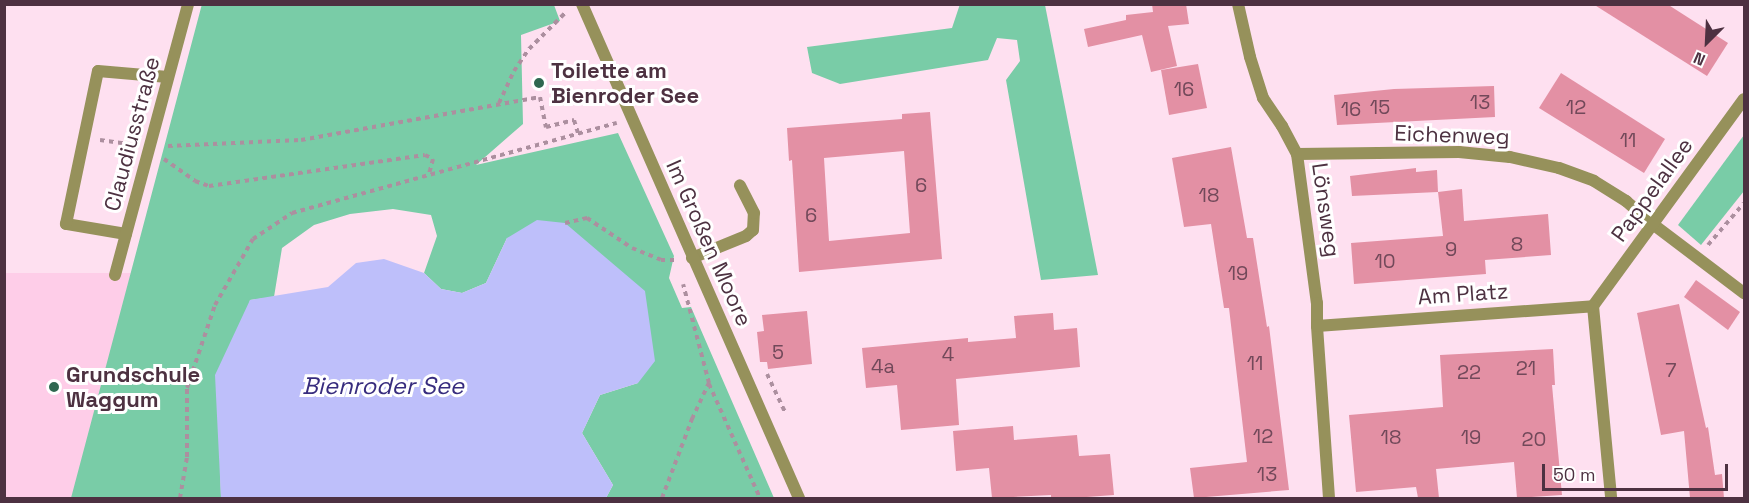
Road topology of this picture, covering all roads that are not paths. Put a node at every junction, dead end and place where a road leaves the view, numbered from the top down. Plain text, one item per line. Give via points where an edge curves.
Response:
1 (188, 4) edge
2 (582, 4) edge
3 (1238, 4) edge
4 (168, 77) junction
5 (1744, 99) edge
6 (1297, 154) junction
7 (740, 185) dead end
8 (1654, 225) junction
9 (126, 234) junction
10 (695, 263) junction
11 (116, 274) dead end
12 (1744, 293) edge
13 (1593, 306) junction
14 (1317, 326) junction
15 (799, 498) edge
16 (1329, 498) edge
17 (1611, 498) edge

1 - 4 street, Claudiusstraße
2 - 10 street, Im Großen Moore
3 - 6 street, Lönsweg via 1263,98
4 - 9 street, Claudiusstraße
4 - 9 street via 98,71 66,224
5 - 8 street, Pappelallee
6 - 8 street, Eichenweg via 1459,152 1510,157 1594,181
6 - 14 street, Lönsweg
7 - 10 street via 754,213 753,230
8 - 12 street, Eichenweg
8 - 13 street, Pappelallee
9 - 11 street, Claudiusstraße
10 - 15 street, Im Großen Moore
13 - 14 street, Am Platz
13 - 17 street
14 - 16 street

